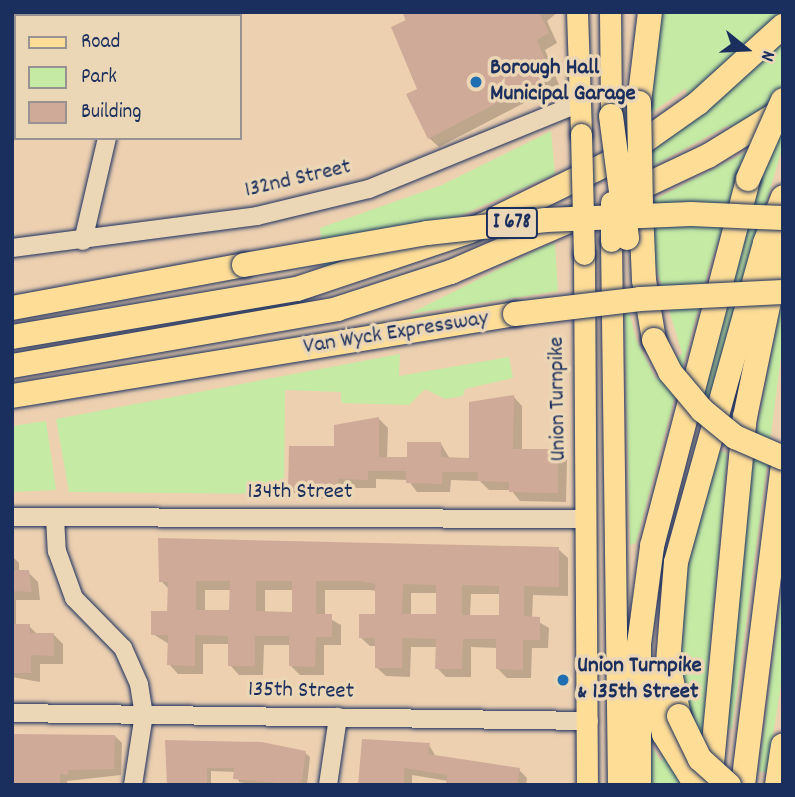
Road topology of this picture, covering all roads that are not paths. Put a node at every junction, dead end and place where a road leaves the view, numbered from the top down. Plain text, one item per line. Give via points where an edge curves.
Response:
1 (577, 12) edge
2 (610, 12) edge
3 (650, 12) edge
4 (783, 26) edge
5 (783, 100) edge
6 (580, 103) junction
7 (783, 110) edge
8 (611, 116) joint
9 (107, 140) edge
10 (783, 197) edge
11 (783, 218) edge
12 (783, 233) edge
13 (619, 240) junction
14 (83, 241) junction
15 (12, 248) edge
16 (783, 292) edge
17 (12, 308) edge
18 (12, 337) edge
19 (653, 340) junction
20 (12, 366) edge
21 (12, 397) edge
22 (783, 458) edge
23 (783, 466) edge
24 (12, 517) edge
25 (55, 517) junction
26 (587, 519) junction
27 (648, 574) junction
28 (12, 713) edge
29 (144, 714) junction
30 (338, 717) junction
31 (589, 721) junction
32 (783, 745) edge
33 (133, 785) edge
34 (328, 785) edge
35 (587, 785) edge
36 (618, 785) edge
37 (639, 785) edge
38 (696, 785) edge
39 (710, 785) edge
40 (729, 785) edge
41 (743, 785) edge
42 (777, 785) edge

1 - 6 main road, Union Turnpike
2 - 8 main road
3 - 19 highway, bridge via 639,103 644,280
4 - 18 highway via 698,103 623,156 470,231 297,289
5 - 27 highway, bridge via 748,179 670,468
6 - 14 street, 132nd Street via 369,189 257,216
6 - 26 main road, Union Turnpike, bridge
7 - 20 highway via 683,168 418,285 291,319
8 - 13 highway, bridge
9 - 14 street
10 - 40 highway, bridge via 765,243 676,562 668,663 679,716 700,759
11 - 17 highway, I 678, bridge via 645,215 510,223
12 - 39 highway via 745,416
13 - 19 highway
13 - 36 main road
14 - 15 street, 132nd Street
16 - 21 highway, Van Wyck Expressway, bridge via 640,299 515,314
19 - 22 highway, bridge via 670,372 702,410 735,437
23 - 41 highway
24 - 25 street, 134th Street
25 - 26 street, 134th Street
25 - 29 street via 63,574 74,598 123,648 139,684
26 - 31 main road, Union Turnpike
27 - 37 highway via 639,644
27 - 38 highway via 651,678 670,750
28 - 29 street, 135th Street
29 - 30 street, 135th Street
29 - 33 street
30 - 31 street, 135th Street
30 - 34 street
31 - 35 main road, Union Turnpike
32 - 42 highway

